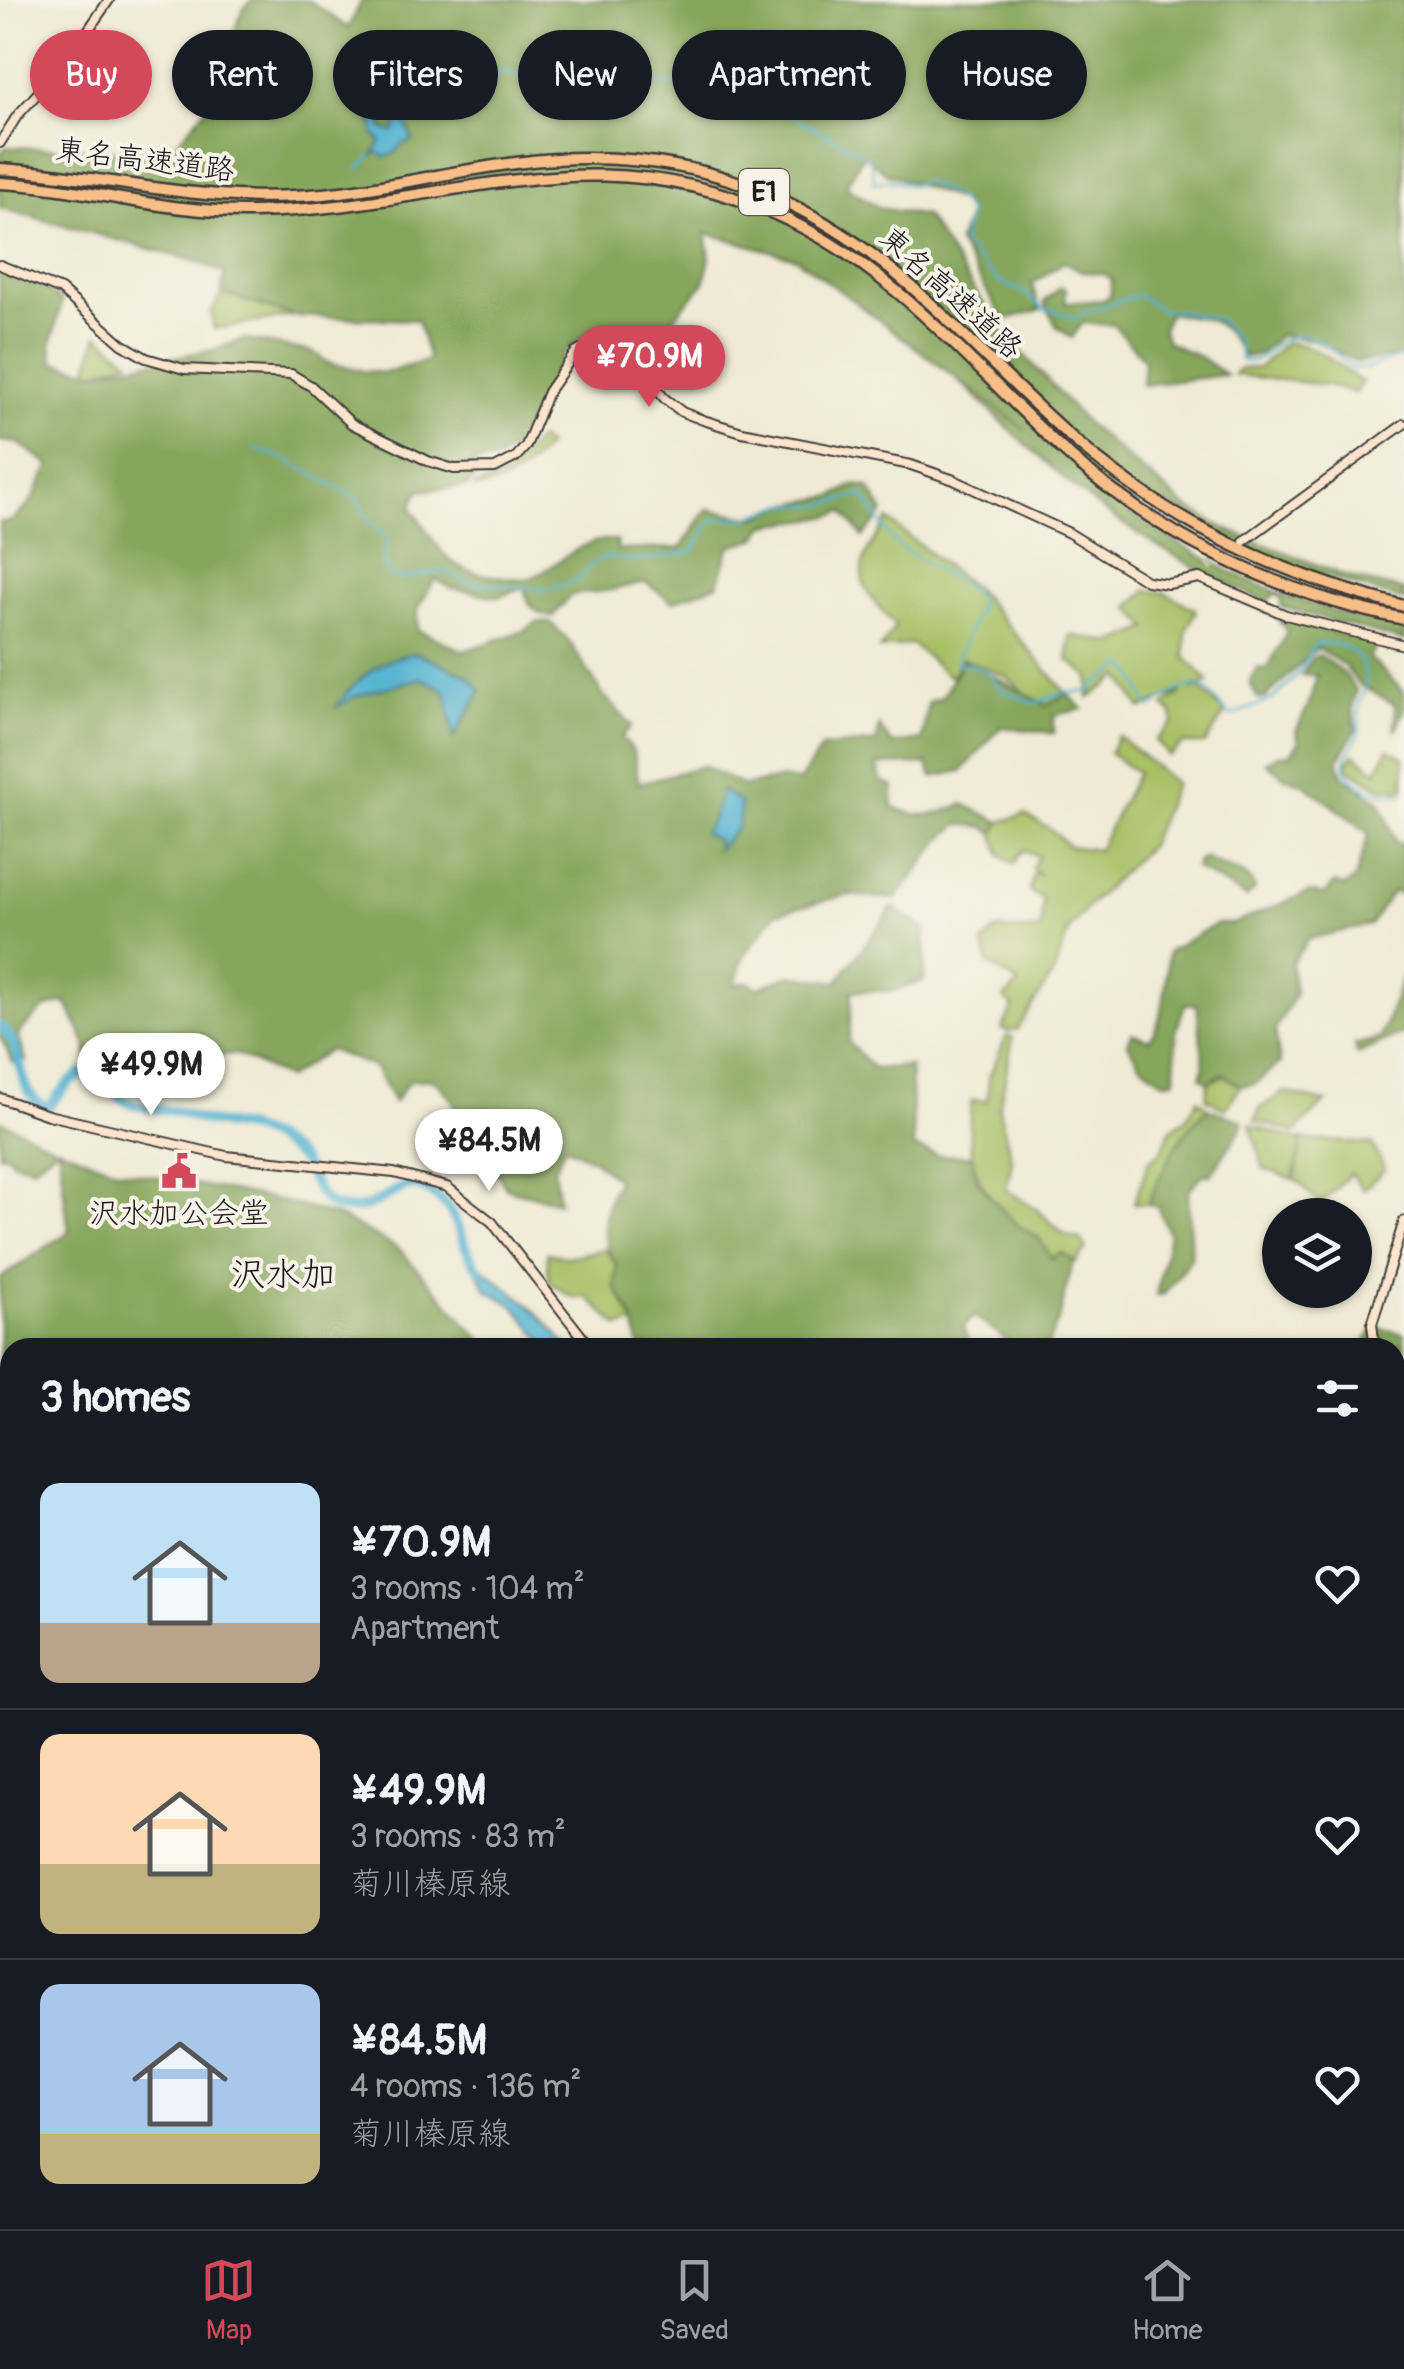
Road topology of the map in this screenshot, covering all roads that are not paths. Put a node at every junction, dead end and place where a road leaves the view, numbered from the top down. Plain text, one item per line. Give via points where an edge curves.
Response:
1 (109, 0) edge
2 (0, 143) edge
3 (0, 170) edge
4 (0, 183) edge
5 (0, 265) edge
6 (1404, 424) edge
7 (1244, 540) tunnel mouth
8 (1207, 568) tunnel mouth
9 (1199, 578) junction
10 (1404, 606) edge
11 (1404, 619) edge
12 (1404, 645) edge
13 (0, 1098) edge
14 (1404, 1221) edge
15 (583, 1338) edge
16 (1373, 1338) edge

1 - 2 street
3 - 10 highway, 東名高速道路 / E1 via 250,197 339,193 553,159 626,160 730,180 825,222 884,261 1060,428 1146,497 1268,564
4 - 11 highway, 東名高速道路 / E1 via 248,212 327,208 556,174 626,175 723,194 819,236 880,276 1063,450 1153,519 1268,580
5 - 9 street via 62,290 146,358 184,369 291,374 352,424 441,466 480,469 510,461 526,446 548,392 575,353 593,343 612,344 664,398 692,416 911,465 1069,533 1147,582
6 - 7 street
8 - 9 street
9 - 12 street via 1286,615
13 - 15 street via 188,1148 416,1176 447,1187 492,1222
14 - 16 street

